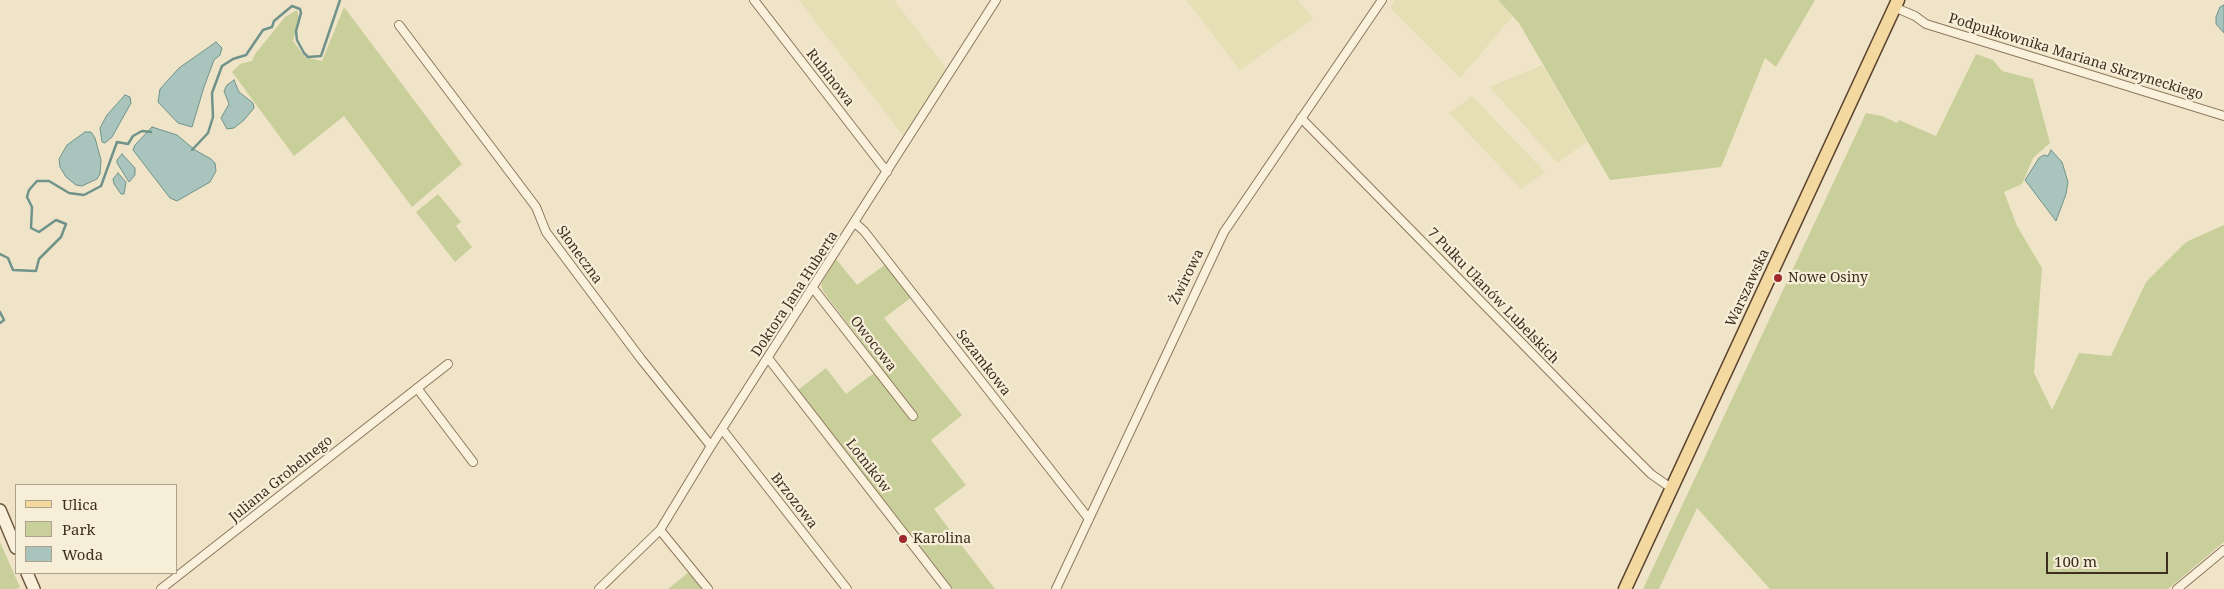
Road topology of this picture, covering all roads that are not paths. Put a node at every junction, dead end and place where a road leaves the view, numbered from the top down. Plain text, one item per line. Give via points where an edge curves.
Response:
1 (754, 0) edge
2 (996, 0) edge
3 (1382, 0) edge
4 (1896, 4) edge
5 (399, 25) dead end
6 (2224, 116) edge
7 (1301, 118) junction
8 (887, 172) junction
9 (855, 223) junction
10 (813, 288) junction
11 (768, 358) junction
12 (448, 364) dead end
13 (417, 388) junction
14 (913, 416) dead end
15 (722, 429) junction
16 (711, 446) junction
17 (474, 462) dead end
18 (1671, 488) junction
19 (0, 510) edge
20 (1089, 519) junction
21 (660, 530) junction
22 (15, 546) edge
23 (2224, 550) edge
24 (27, 574) edge
25 (34, 589) edge
26 (160, 589) edge
27 (599, 589) edge
28 (708, 589) edge
29 (847, 589) edge
30 (947, 589) edge
31 (1056, 589) edge
32 (1625, 589) edge
33 (2177, 589) edge

1 - 8 street, Rubinowa
2 - 8 street, Doktora Jana Huberta
3 - 7 street, Żwirowa
4 - 6 street, Podpułkownika Mariana Skrzyneckiego via 1926,24
4 - 18 main road, Warszawska
5 - 16 street, Słoneczna via 536,207 546,232
7 - 18 street, 7 Pułku Ułanów Lubelskich via 1600,423 1651,474
7 - 20 street, Żwirowa via 1220,239
8 - 9 street, Doktora Jana Huberta
9 - 10 street, Doktora Jana Huberta
9 - 20 street, Sezamkowa
10 - 11 street, Doktora Jana Huberta
10 - 14 street, Owocowa
11 - 15 street, Doktora Jana Huberta
11 - 30 street, Lotników
12 - 13 street, Juliana Grobelnego
13 - 17 street
13 - 26 street, Juliana Grobelnego
15 - 16 street, Doktora Jana Huberta
15 - 29 street, Brzozowa
16 - 21 street, Doktora Jana Huberta
18 - 32 main road, Warszawska
19 - 22 street
20 - 31 street, Żwirowa
21 - 27 street, Doktora Jana Huberta
21 - 28 street
23 - 33 street
24 - 25 street

